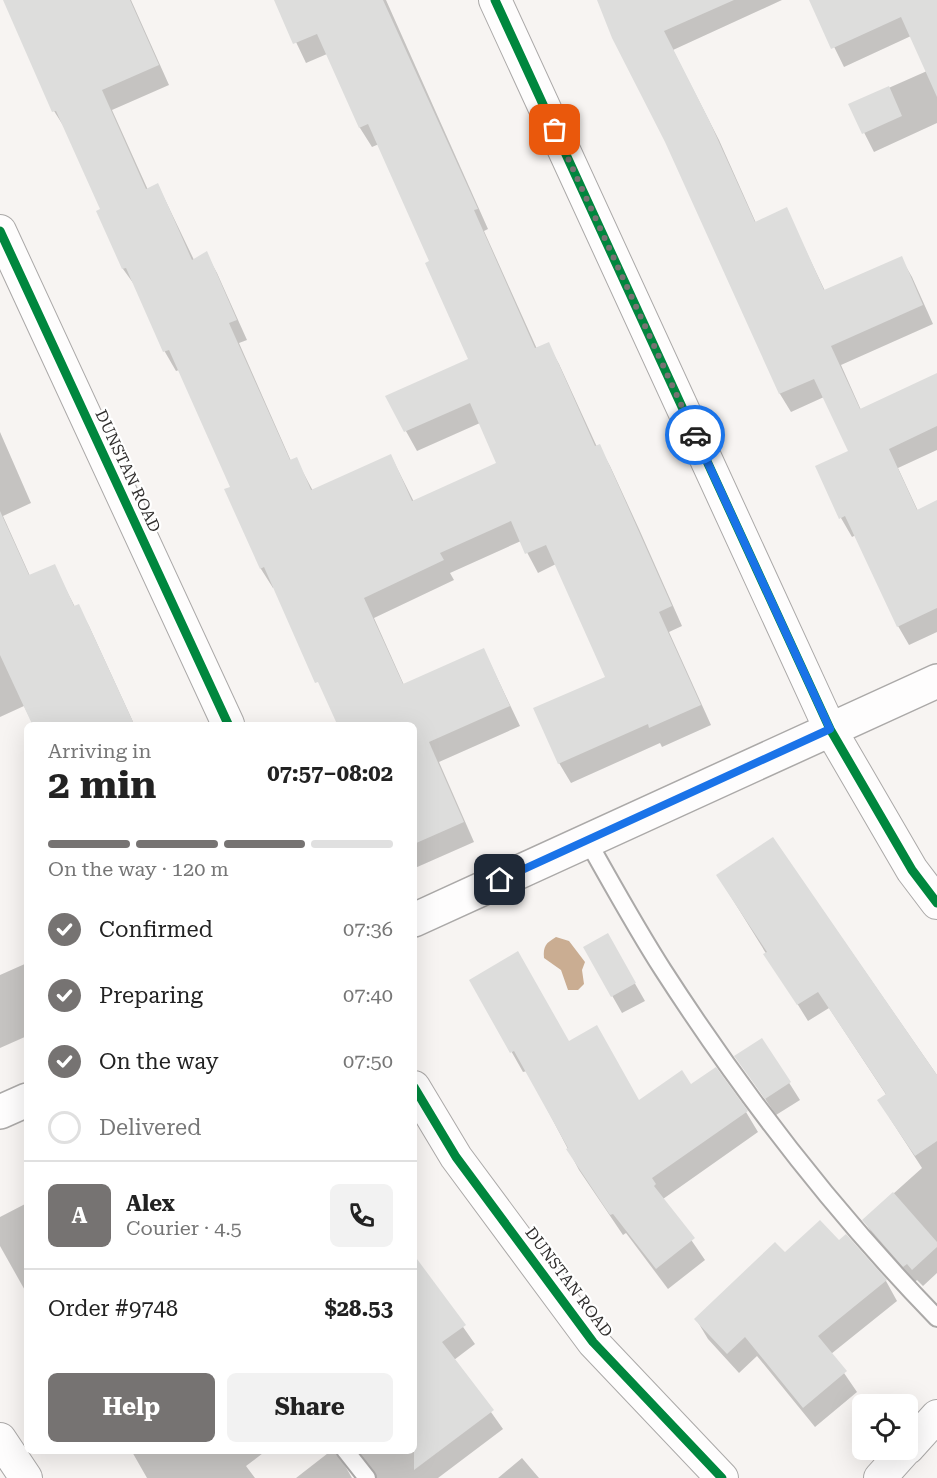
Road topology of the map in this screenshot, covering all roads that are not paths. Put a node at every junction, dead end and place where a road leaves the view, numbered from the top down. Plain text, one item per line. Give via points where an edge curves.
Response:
1 (495, 0) edge
2 (0, 231) edge
3 (937, 681) edge
4 (227, 722) edge
5 (830, 729) junction
6 (587, 840) junction
7 (937, 903) edge
8 (417, 919) edge
9 (417, 1092) edge
10 (24, 1101) edge
11 (0, 1112) edge
12 (937, 1317) edge
13 (937, 1416) edge
14 (918, 1436) edge
15 (0, 1439) edge
16 (348, 1454) edge
17 (896, 1460) edge
18 (26, 1478) edge
19 (368, 1478) edge
20 (722, 1478) edge
21 (880, 1478) edge

1 - 5 street
2 - 4 street, DUNSTAN ROAD
3 - 5 main road
5 - 6 main road
5 - 7 street via 912,870
6 - 8 main road
6 - 12 lane via 663,970 780,1138 889,1268
9 - 20 street, DUNSTAN ROAD via 456,1157 593,1342
10 - 11 main road
13 - 14 street
15 - 18 street
16 - 19 lane
17 - 21 street

